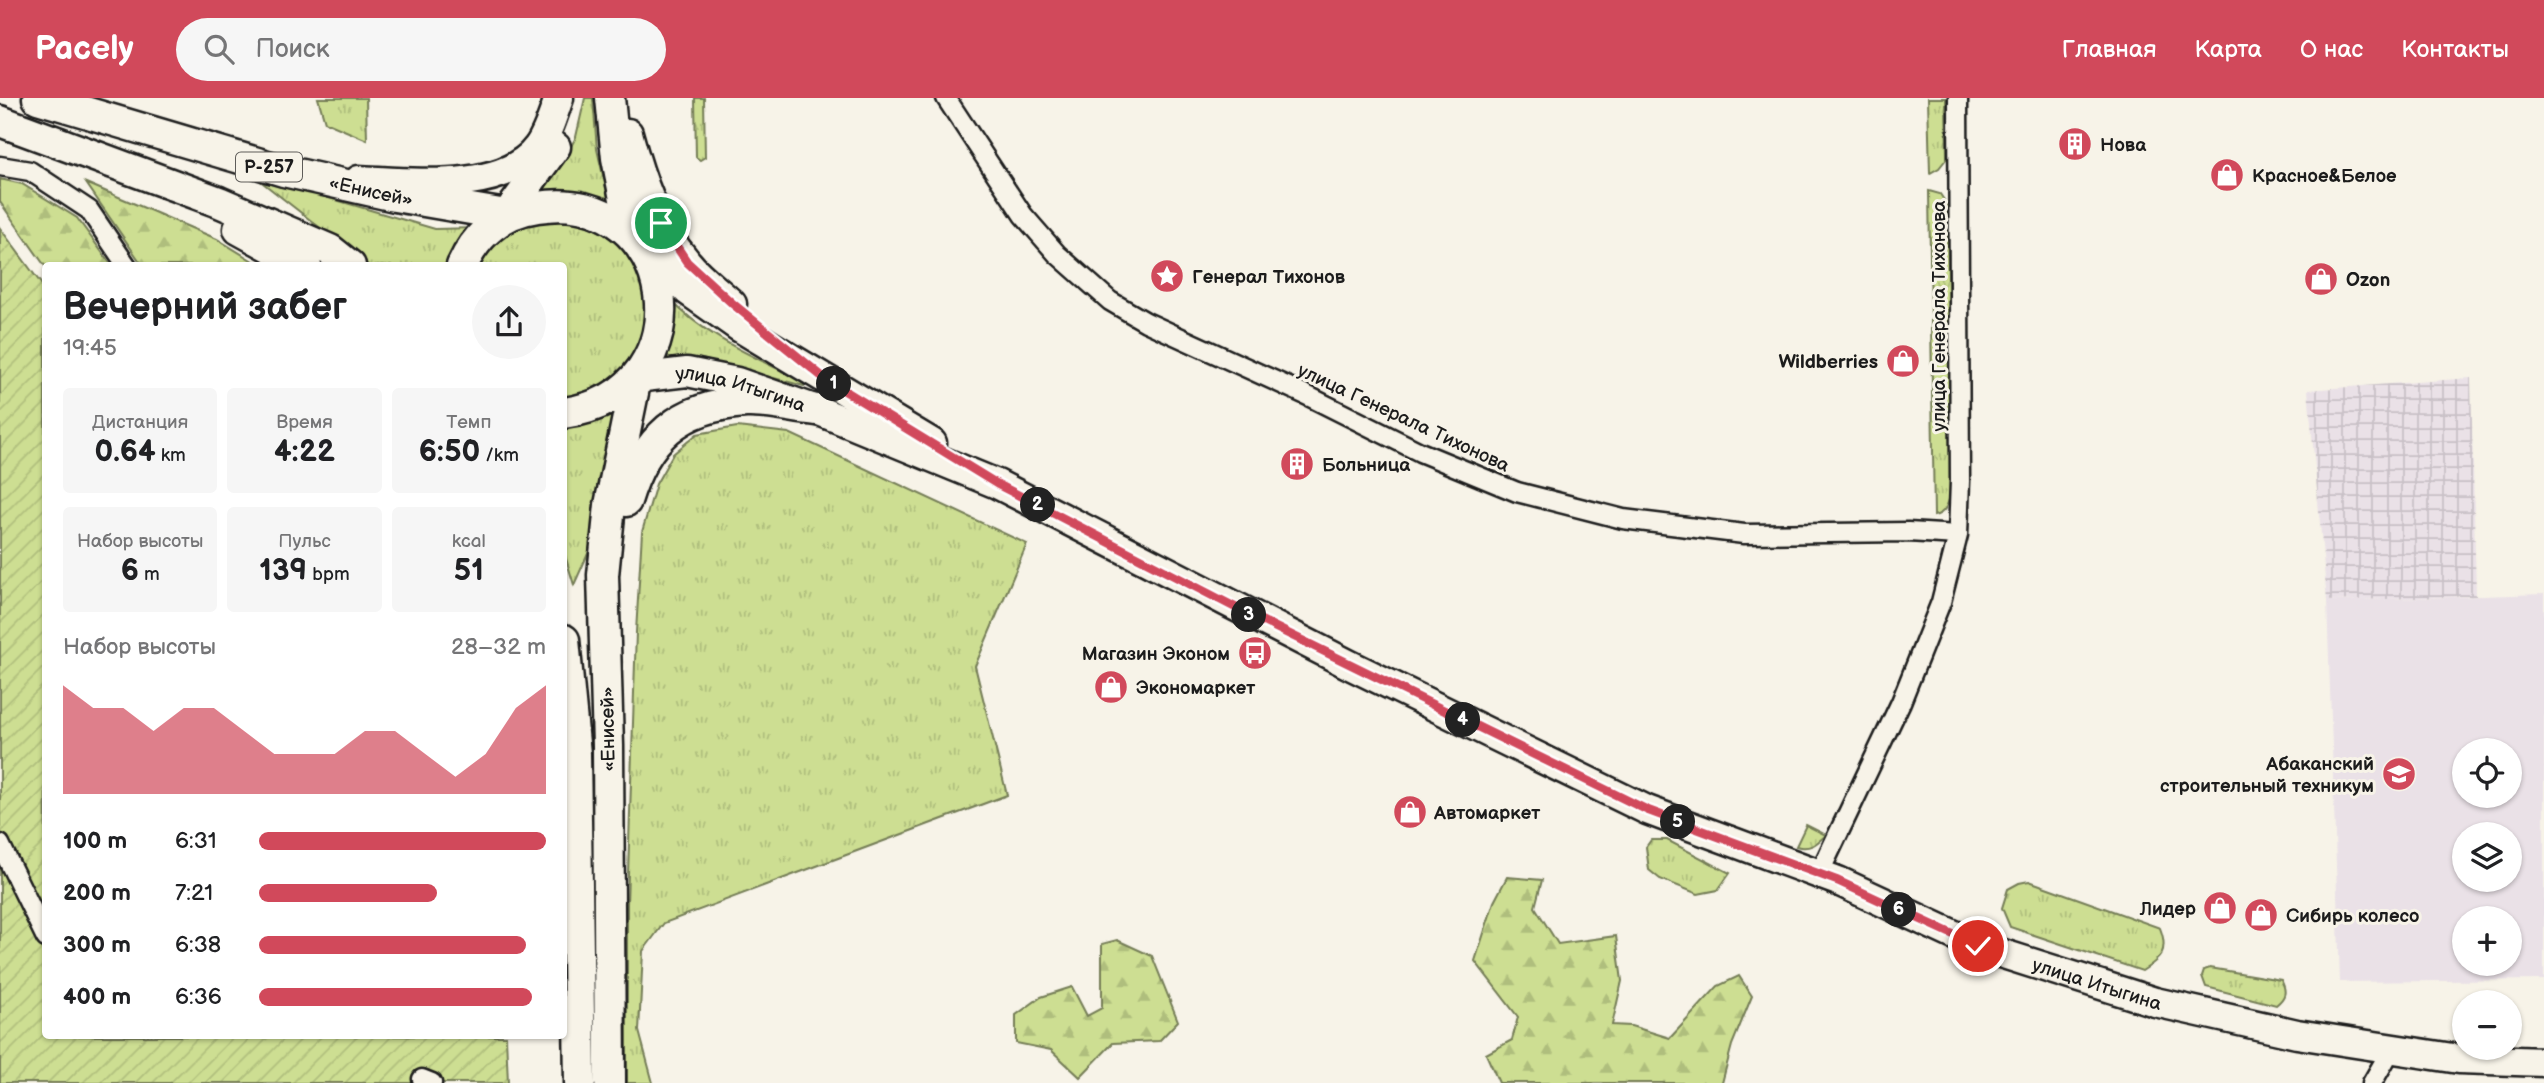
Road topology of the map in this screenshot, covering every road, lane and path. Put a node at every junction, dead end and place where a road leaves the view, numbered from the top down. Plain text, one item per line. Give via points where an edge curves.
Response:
1 (38, 98) edge
2 (559, 98) edge
3 (572, 98) edge
4 (610, 98) edge
5 (621, 98) edge
6 (946, 98) edge
7 (1958, 98) edge
8 (0, 121) edge
9 (60, 142) junction
10 (0, 166) edge
11 (317, 178) junction
12 (506, 215) junction
13 (637, 240) junction
14 (124, 262) edge
15 (299, 262) edge
16 (345, 262) edge
17 (464, 262) edge
18 (636, 378) junction
19 (824, 378) junction
20 (817, 410) junction
21 (567, 413) edge
22 (997, 484) junction
23 (1958, 535) junction
24 (603, 575) junction
25 (567, 678) edge
26 (0, 844) edge
27 (1819, 874) junction
28 (42, 930) edge
29 (571, 930) edge
30 (2391, 1050) junction
31 (2544, 1062) edge
32 (580, 1083) edge
33 (610, 1083) edge
34 (2372, 1083) edge

1 - 11 highway, «Енисей» / Р-257
2 - 11 main road via 537,149 513,167 482,179 448,183
3 - 12 main road via 559,143
4 - 13 main road via 616,158
5 - 19 main road via 647,193 687,262
6 - 23 street, улица Генерала Тихонова via 1023,215 1057,254 1110,301 1420,452 1517,492 1623,519 1744,534
7 - 23 street, улица Генерала Тихонова
8 - 9 highway, Р-257
9 - 15 highway, Р-257
9 - 16 highway, Р-257 via 231,207 330,250
10 - 14 street via 30,171 89,210
11 - 12 highway, «Енисей» / Р-257
12 - 13 highway, «Енисей» / Р-257 via 554,204 582,207 608,218
12 - 17 highway, «Енисей» / Р-257 via 482,235
13 - 18 highway, «Енисей» / Р-257 via 653,267 661,313 658,337
13 - 19 main road, улица Итыгина via 688,291
18 - 20 main road, улица Итыгина via 687,372 737,382
18 - 21 highway, «Енисей» / Р-257 via 606,401
18 - 24 highway, «Енисей» / Р-257 via 610,505
19 - 22 main road, улица Итыгина
20 - 22 main road, улица Итыгина
20 - 24 highway via 749,402 714,406 688,415 658,436 635,472
22 - 27 main road, улица Итыгина via 1246,613 1647,810
23 - 27 street, улица Генерала Тихонова via 1941,602 1901,702
24 - 33 highway, «Енисей» / Р-257
25 - 29 highway, «Енисей» via 575,754
26 - 28 street
27 - 30 main road, улица Итыгина via 1978,946 2142,999
29 - 32 highway, «Енисей»
30 - 31 main road, улица Итыгина via 2459,1059
30 - 34 street

